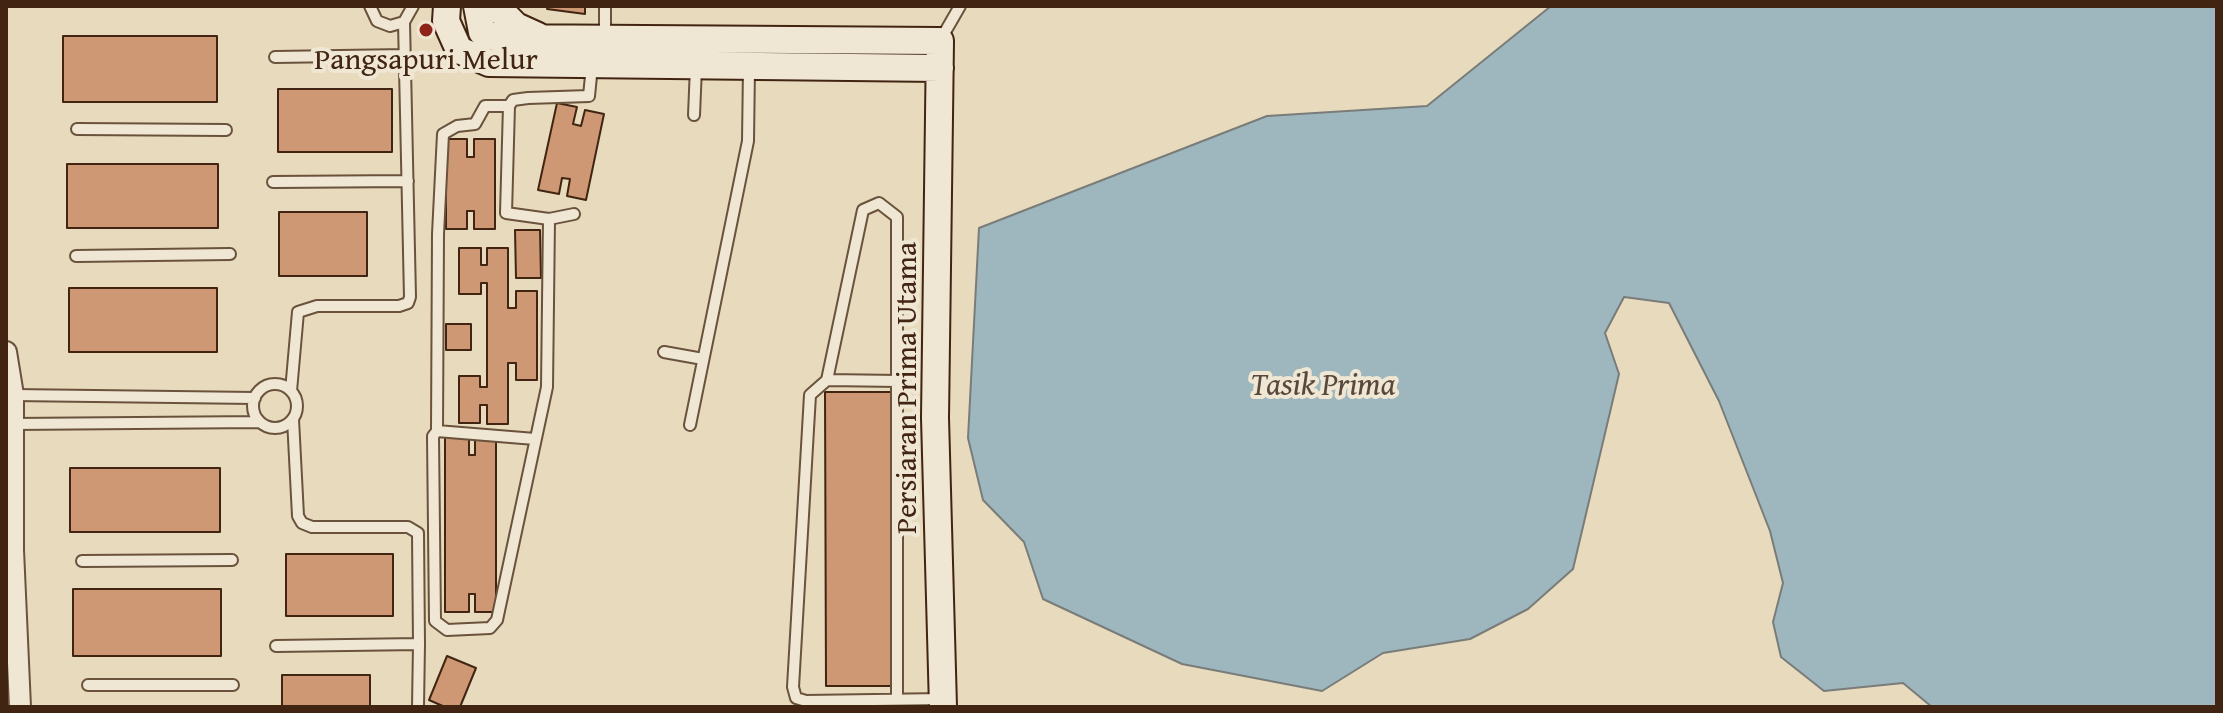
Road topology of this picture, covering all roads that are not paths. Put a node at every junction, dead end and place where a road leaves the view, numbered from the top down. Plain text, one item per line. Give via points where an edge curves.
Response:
1 (370, 6) edge
2 (413, 6) edge
3 (447, 6) edge
4 (477, 6) edge
5 (496, 6) edge
6 (605, 6) edge
7 (960, 6) edge
8 (404, 22) junction
9 (482, 32) junction
10 (599, 37) junction
11 (544, 38) junction
12 (940, 41) junction
13 (459, 50) junction
14 (405, 55) junction
15 (275, 57) dead end
16 (592, 64) junction
17 (696, 65) junction
18 (749, 66) junction
19 (940, 68) junction
20 (509, 106) junction
21 (694, 115) dead end
22 (77, 129) dead end
23 (226, 130) dead end
24 (408, 181) junction
25 (273, 182) dead end
26 (574, 214) dead end
27 (549, 219) junction
28 (230, 254) dead end
29 (76, 256) dead end
30 (6, 352) edge
31 (664, 352) dead end
32 (703, 359) junction
33 (827, 380) junction
34 (899, 381) junction
35 (291, 391) junction
36 (13, 395) junction
37 (255, 398) junction
38 (293, 419) junction
39 (260, 422) junction
40 (13, 424) junction
41 (690, 425) dead end
42 (437, 431) junction
43 (535, 439) junction
44 (10, 448) edge
45 (232, 560) dead end
46 (82, 561) dead end
47 (419, 644) junction
48 (276, 646) dead end
49 (88, 685) dead end
50 (233, 685) dead end
51 (897, 698) junction
52 (943, 703) edge
53 (20, 707) edge
54 (418, 707) edge

1 - 8 lane via 383,25
2 - 8 lane
3 - 13 main road via 446,21
4 - 9 main road
5 - 11 main road via 516,26
6 - 10 lane
7 - 12 lane
8 - 14 lane
9 - 11 main road via 497,38
9 - 13 main road
10 - 11 main road
10 - 12 main road
10 - 16 main road
12 - 19 main road, Persiaran Prima Utama
13 - 16 main road via 489,63
14 - 15 lane
14 - 24 lane
16 - 17 main road
16 - 20 lane via 589,96 528,98
17 - 18 main road
17 - 21 lane
18 - 19 main road
18 - 32 lane via 748,141
19 - 52 main road, Persiaran Prima Utama via 935,418
20 - 27 lane via 506,213
20 - 42 lane via 485,106 475,124 443,134
22 - 23 lane
24 - 25 lane
24 - 35 lane via 408,303 317,306 298,312
26 - 27 lane
27 - 43 lane via 547,387
28 - 29 lane
30 - 36 street
31 - 32 lane
32 - 41 lane
33 - 34 lane
33 - 34 lane via 863,210 879,203 897,217
33 - 51 lane via 810,395 793,687 796,698 806,701
34 - 51 lane
35 - 37 lane via 272,385
35 - 38 lane via 297,405
36 - 37 lane
36 - 40 street
37 - 39 lane
38 - 39 lane via 281,428
38 - 47 lane via 302,523 408,527 418,533
39 - 40 lane
40 - 44 street
42 - 43 lane
42 - 43 lane via 435,621 447,630 490,628 497,620
44 - 53 street
45 - 46 lane
47 - 48 lane
47 - 54 lane
49 - 50 lane
51 - 52 lane

